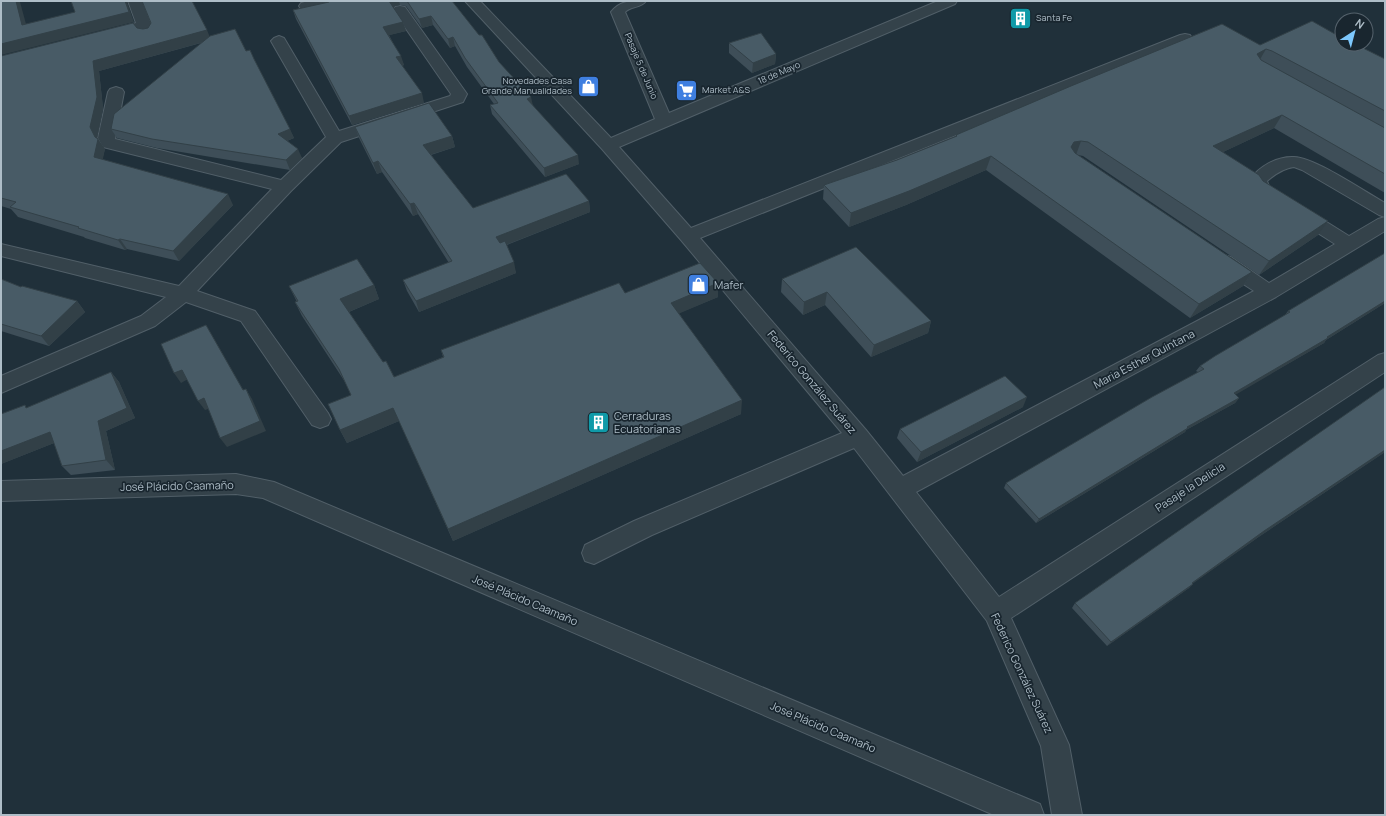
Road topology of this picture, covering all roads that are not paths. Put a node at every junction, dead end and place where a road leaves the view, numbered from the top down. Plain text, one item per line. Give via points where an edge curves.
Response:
1 (135, 1) edge
2 (324, 1) edge
3 (472, 1) edge
4 (639, 1) edge
5 (950, 1) edge
6 (306, 6) edge
7 (400, 10) dead end
8 (1185, 38) edge
9 (91, 39) edge
10 (279, 42) dead end
11 (116, 92) dead end
12 (664, 121) junction
13 (335, 138) junction
14 (608, 145) junction
15 (285, 187) junction
16 (1385, 211) edge
17 (1385, 223) edge
18 (688, 236) junction
19 (1349, 245) junction
20 (1, 250) edge
21 (1211, 253) edge
22 (1269, 292) junction
23 (183, 294) junction
24 (1385, 361) edge
25 (1, 385) edge
26 (320, 419) dead end
27 (858, 436) junction
28 (899, 490) junction
29 (1, 491) edge
30 (594, 553) dead end
31 (996, 613) junction
32 (1029, 815) edge
33 (1067, 815) edge

1 - 9 street via 146,30
2 - 6 street
3 - 14 street, Federico González Suárez
4 - 12 street, Pasaje 5 de Junio via 623,6 618,12
5 - 12 street, 18 de Mayo
7 - 13 street via 459,94 457,99
8 - 18 street
10 - 13 street
11 - 15 street via 106,138 109,143
12 - 14 street, 18 de Mayo
13 - 15 street
14 - 18 street, Federico González Suárez
15 - 23 street
16 - 19 street via 1308,166 1294,162 1285,163 1262,175 1258,181 1261,189
17 - 19 street, Maria Esther Quintana
18 - 27 street, Federico González Suárez
19 - 22 street, Maria Esther Quintana
20 - 23 street
21 - 22 street
22 - 28 street, Maria Esther Quintana
23 - 25 street via 148,321
23 - 26 street via 248,316
24 - 31 street, Pasaje la Delicia
27 - 28 street, Federico González Suárez
27 - 30 street via 643,528
28 - 31 street, Federico González Suárez
29 - 32 street, José Plácido Caamaño via 236,484 266,489
31 - 33 street, Federico González Suárez via 1055,745

